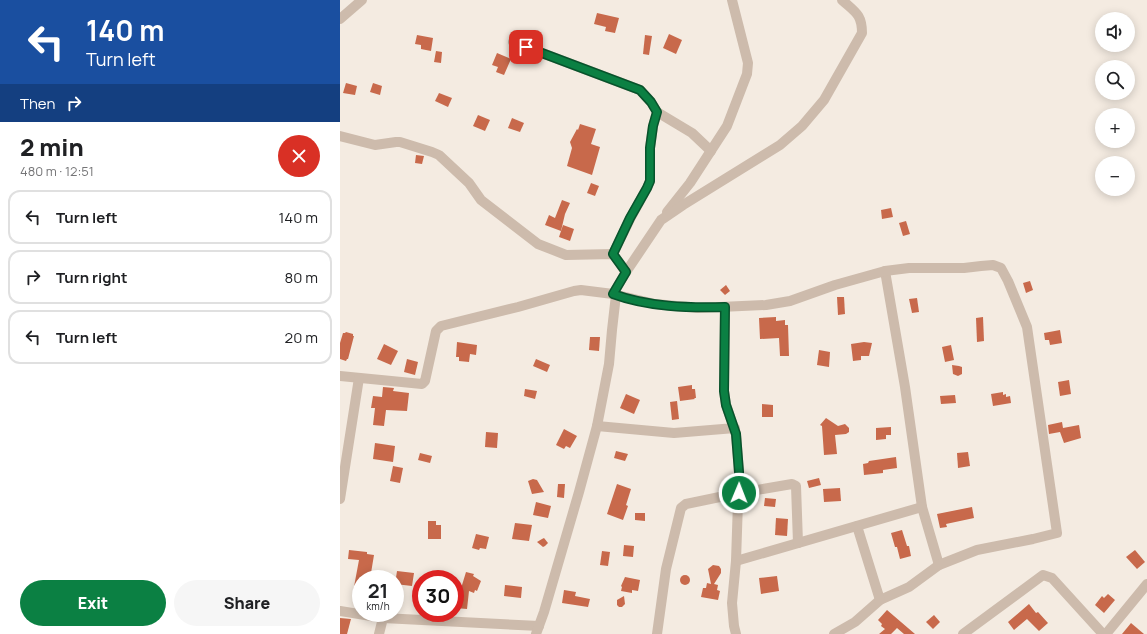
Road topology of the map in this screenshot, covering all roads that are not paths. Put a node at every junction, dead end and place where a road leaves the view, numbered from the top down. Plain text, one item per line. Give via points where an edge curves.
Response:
1 (362, 0) edge
2 (732, 0) edge
3 (842, 0) edge
4 (340, 19) edge
5 (513, 42) dead end
6 (657, 112) junction
7 (340, 136) edge
8 (711, 151) junction
9 (661, 220) junction
10 (613, 254) junction
11 (885, 271) junction
12 (626, 272) junction
13 (615, 295) junction
14 (725, 307) junction
15 (340, 376) edge
16 (359, 378) junction
17 (596, 426) junction
18 (735, 428) junction
19 (739, 493) junction
20 (340, 499) edge
21 (922, 507) junction
22 (857, 526) junction
23 (798, 543) junction
24 (736, 561) junction
25 (939, 565) junction
26 (1147, 584) edge
27 (880, 600) junction
28 (340, 611) edge
29 (352, 613) edge
30 (404, 620) edge
31 (382, 622) edge
32 (538, 630) edge
33 (379, 634) edge
34 (657, 634) edge
35 (736, 634) edge
36 (834, 634) edge
37 (963, 634) edge
38 (1105, 634) edge

1 - 4 street
2 - 8 street via 748,63 747,74 727,126
3 - 9 street via 860,17 862,34 824,100 802,126 780,145
5 - 6 street via 640,90
6 - 8 street via 692,133
6 - 10 street via 650,148 650,181
7 - 10 street via 374,145 400,142 439,155 469,183 481,200 538,244 566,255
8 - 9 street
9 - 12 street
10 - 12 street
11 - 14 street via 790,301
11 - 21 street
11 - 25 street via 993,265 1001,268 1027,327 1057,533 977,550
12 - 13 street
13 - 14 street via 655,304 698,308
13 - 16 street via 581,290 566,292 518,308 441,326 436,330 425,381 422,384
13 - 17 street via 609,364
14 - 18 street via 724,391 729,417
15 - 16 street
16 - 20 street
17 - 18 street via 674,433
17 - 32 street
18 - 19 street
19 - 23 street via 794,485
19 - 24 street
19 - 34 street via 686,504 681,508 666,569
21 - 22 street
21 - 25 street
22 - 23 street
22 - 27 street
23 - 24 street
24 - 35 street via 732,603
25 - 27 street via 909,587
26 - 38 street
27 - 36 street via 855,622
28 - 29 street
30 - 32 street
31 - 33 street
37 - 38 street via 1043,575 1052,578

